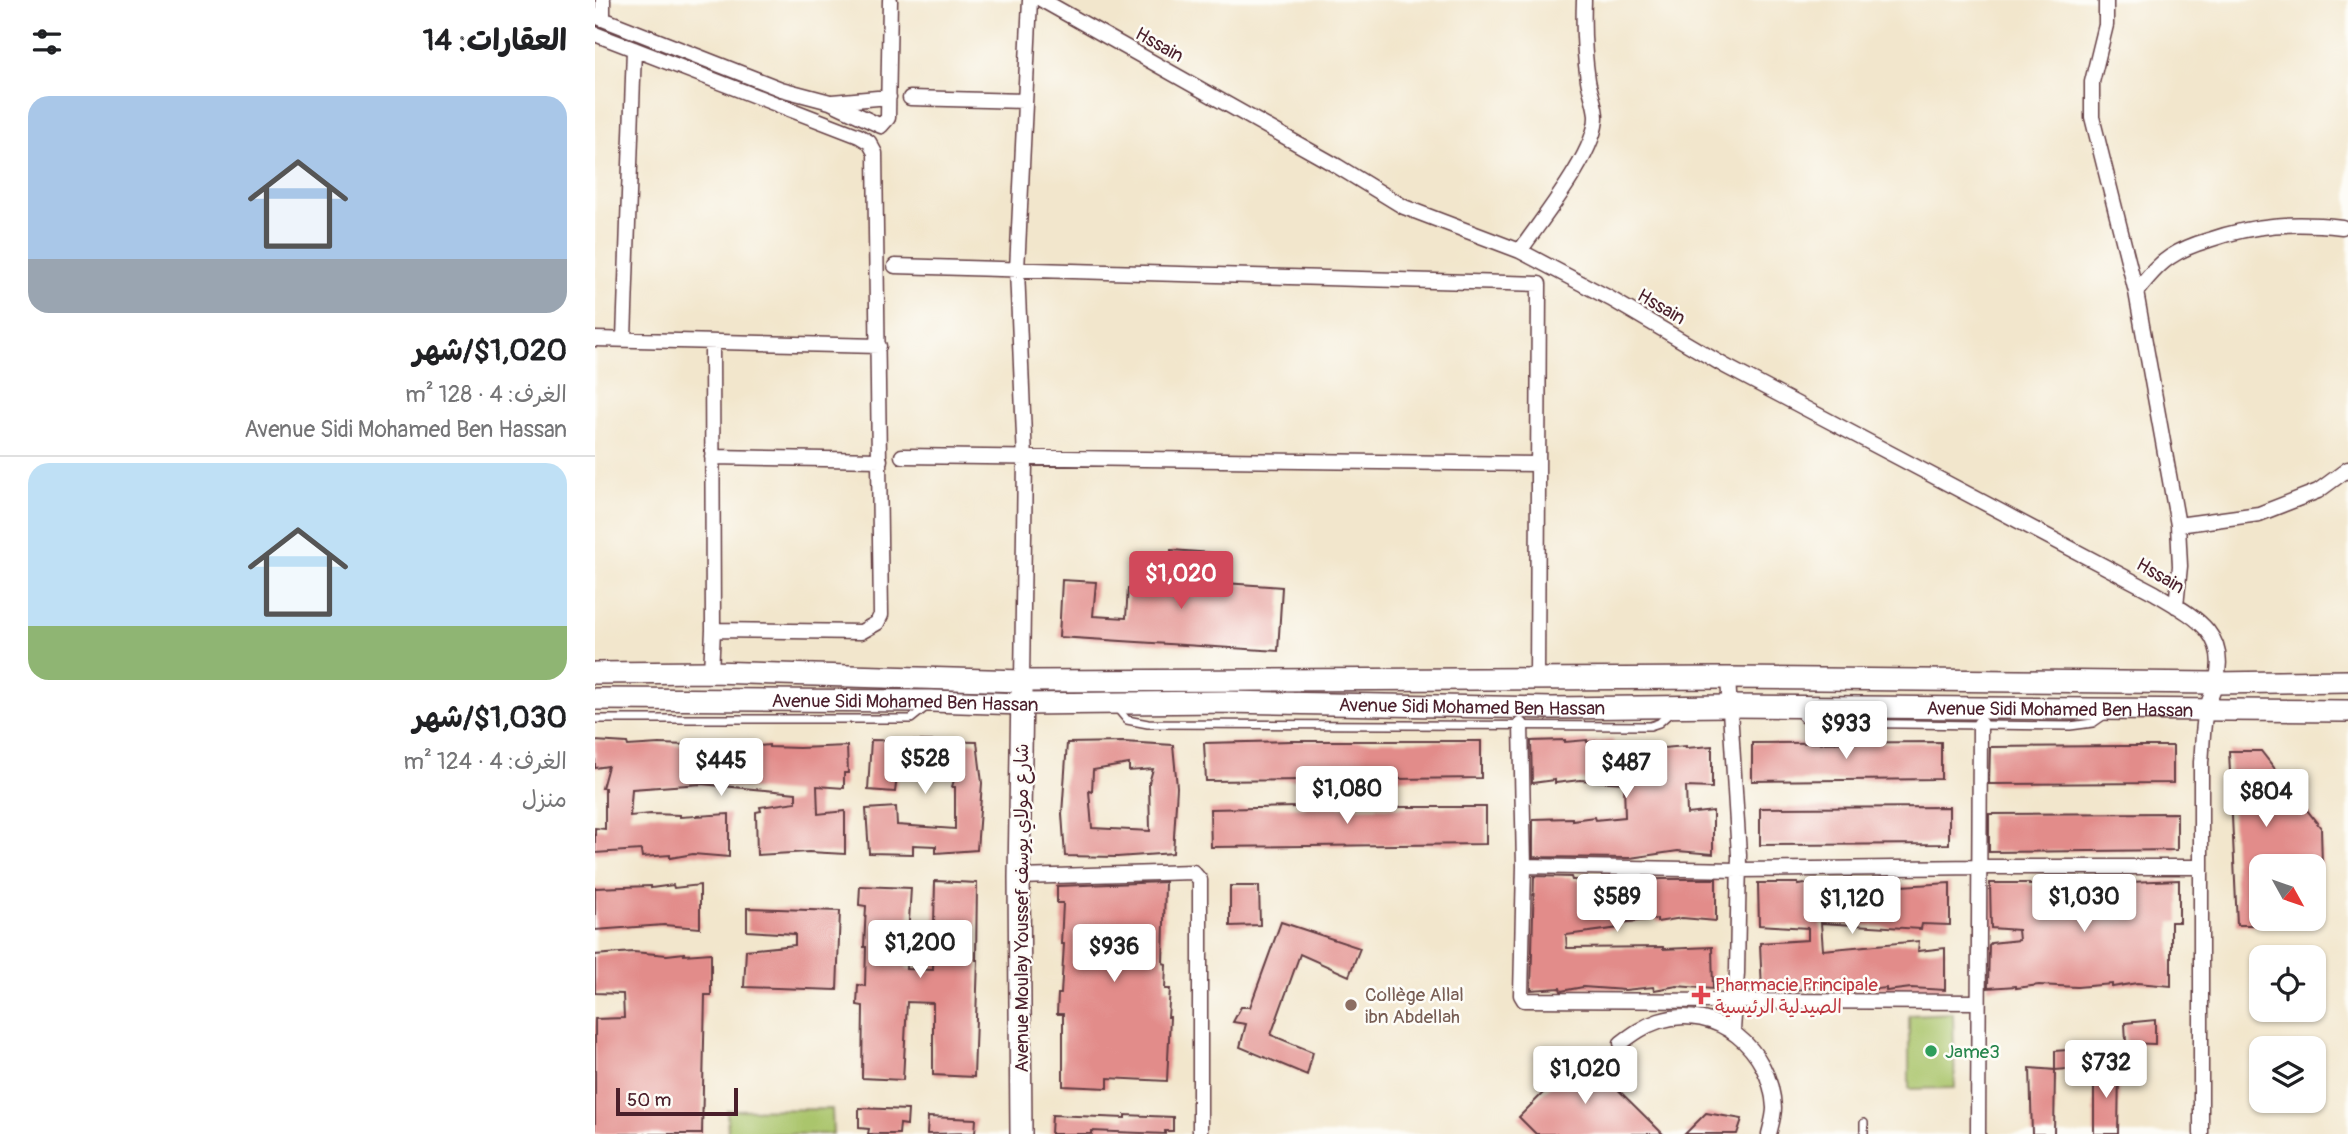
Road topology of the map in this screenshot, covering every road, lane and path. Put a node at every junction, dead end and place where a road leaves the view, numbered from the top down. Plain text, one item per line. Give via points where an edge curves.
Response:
1 (603, 0) edge
2 (890, 0) edge
3 (1031, 0) edge
4 (1042, 0) edge
5 (1584, 0) edge
6 (2106, 0) edge
7 (599, 18) edge
8 (595, 34) edge
9 (634, 49) junction
10 (889, 97) junction
11 (910, 99) dead end
12 (1024, 101) junction
13 (830, 102) junction
14 (2342, 226) dead end
15 (1520, 251) junction
16 (895, 266) dead end
17 (1017, 270) junction
18 (2136, 292) junction
19 (595, 338) edge
20 (624, 339) junction
21 (712, 343) junction
22 (879, 346) junction
23 (902, 456) dead end
24 (712, 457) junction
25 (880, 460) junction
26 (1025, 460) junction
27 (1538, 464) junction
28 (2348, 469) edge
29 (2178, 525) junction
30 (2176, 606) junction
31 (713, 630) junction
32 (711, 672) junction
33 (595, 673) edge
34 (1728, 678) junction
35 (1537, 679) junction
36 (1022, 681) junction
37 (2348, 681) edge
38 (2216, 682) junction
39 (595, 699) edge
40 (931, 701) junction
41 (1114, 703) junction
42 (1022, 704) junction
43 (1728, 706) junction
44 (1793, 706) junction
45 (1676, 707) junction
46 (2111, 709) junction
47 (2206, 710) junction
48 (2348, 711) edge
49 (595, 719) edge
50 (1980, 724) junction
51 (1521, 726) junction
52 (1524, 866) junction
53 (1979, 867) junction
54 (2201, 867) junction
55 (1738, 870) junction
56 (1020, 877) junction
57 (1735, 1000) junction
58 (1978, 1002) junction
59 (1733, 1030) junction
60 (1621, 1042) dead end
61 (1864, 1123) dead end
62 (1021, 1134) edge
63 (1200, 1134) edge
64 (1769, 1134) edge
65 (1864, 1134) edge
66 (1978, 1134) edge
67 (2200, 1134) edge

1 - 7 street
2 - 10 street
3 - 12 street
4 - 15 street, Hssain via 1404,207
5 - 15 street via 1595,130 1561,192
6 - 18 street via 2106,25 2092,82 2092,117
7 - 13 street via 782,89
8 - 9 street
9 - 20 street
9 - 22 street via 869,142 875,158
10 - 13 street
10 - 13 street via 888,118 881,126
11 - 12 street
12 - 17 street
14 - 18 street via 2293,223 2228,233 2182,249
15 - 30 street, Hssain via 1725,366
16 - 17 street
17 - 26 street
17 - 27 street via 1539,284
18 - 29 street
19 - 20 street
20 - 21 street
21 - 22 street
21 - 24 street
22 - 25 street
23 - 26 street
24 - 25 street
24 - 31 street
25 - 31 street via 881,615 877,623 860,632
26 - 27 street
26 - 36 street
27 - 35 street
28 - 29 street via 2318,491 2259,514
29 - 30 street
30 - 38 street, Hssain via 2212,633 2220,653
31 - 32 street
32 - 33 street, Avenue Sidi Mohamed Ben Hassan
32 - 36 street, Avenue Sidi Mohamed Ben Hassan
34 - 35 street, Avenue Sidi Mohamed Ben Hassan
34 - 38 street, Avenue Sidi Mohamed Ben Hassan
34 - 43 street
35 - 36 street, Avenue Sidi Mohamed Ben Hassan
36 - 42 street, Avenue Moulay Youssef شارع مولاي يوسف
37 - 38 street, Avenue Sidi Mohamed Ben Hassan
38 - 47 street, Hssain
39 - 40 street, Avenue Sidi Mohamed Ben Hassan
40 - 42 street, Avenue Sidi Mohamed Ben Hassan
40 - 49 lane via 911,719
41 - 42 street, Avenue Sidi Mohamed Ben Hassan
41 - 45 street, Avenue Sidi Mohamed Ben Hassan
41 - 51 lane via 1127,720 1148,724
42 - 56 street, Avenue Moulay Youssef شارع مولاي يوسف
43 - 44 street, Avenue Sidi Mohamed Ben Hassan
43 - 45 street, Avenue Sidi Mohamed Ben Hassan
43 - 55 street
44 - 46 street, Avenue Sidi Mohamed Ben Hassan
44 - 50 lane via 1805,720 1825,723
45 - 51 lane via 1650,726
46 - 47 street, Avenue Sidi Mohamed Ben Hassan
46 - 50 lane via 2093,723 2070,726
47 - 48 street, Avenue Sidi Mohamed Ben Hassan
47 - 54 street, Hssain
50 - 53 street
51 - 52 street
52 - 55 street
52 - 57 street via 1524,1000
53 - 54 street
53 - 55 street
53 - 58 street
54 - 67 street, Hssain
55 - 57 street
56 - 62 street, Avenue Moulay Youssef شارع مولاي يوسف
56 - 63 street via 1192,872 1200,880
57 - 58 street
57 - 59 street
58 - 66 street
59 - 60 street via 1681,1018 1649,1025
59 - 64 street via 1755,1053 1768,1077 1774,1109
61 - 65 lane

